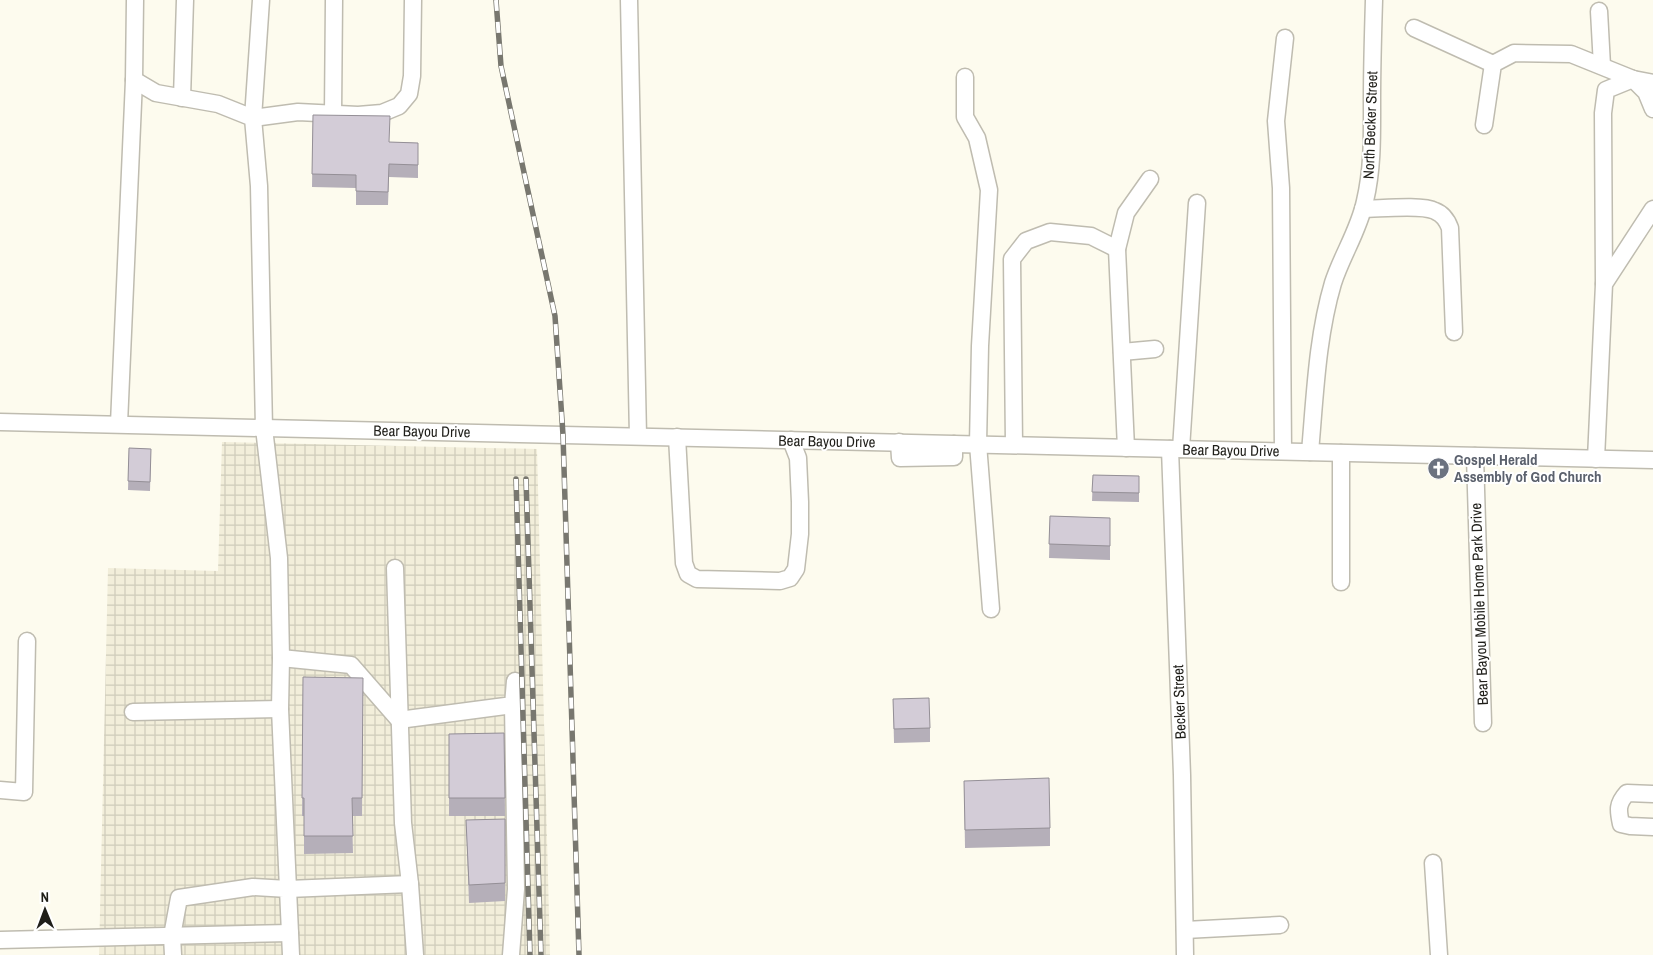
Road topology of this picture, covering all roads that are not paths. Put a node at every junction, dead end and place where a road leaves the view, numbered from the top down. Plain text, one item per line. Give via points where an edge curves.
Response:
1 (135, 0) edge
2 (185, 0) edge
3 (261, 0) edge
4 (334, 0) edge
5 (413, 0) edge
6 (629, 0) edge
7 (1374, 0) edge
8 (1599, 11) dead end
9 (1414, 28) dead end
10 (1285, 38) dead end
11 (1493, 64) junction
12 (1602, 66) junction
13 (965, 77) dead end
14 (1633, 79) junction
15 (134, 80) junction
16 (1653, 83) edge
17 (182, 98) junction
18 (1653, 109) edge
19 (332, 114) junction
20 (253, 118) junction
21 (1484, 125) dead end
22 (1150, 179) dead end
23 (1196, 203) dead end
24 (1363, 209) junction
25 (1653, 209) edge
26 (1118, 249) junction
27 (1604, 284) junction
28 (1454, 332) dead end
29 (1155, 349) dead end
30 (1122, 352) junction
31 (0, 422) edge
32 (119, 424) junction
33 (264, 428) junction
34 (638, 436) junction
35 (677, 437) junction
36 (791, 440) junction
37 (978, 444) junction
38 (1014, 445) junction
39 (1126, 448) junction
40 (1175, 449) junction
41 (1283, 451) junction
42 (1310, 452) junction
43 (1341, 453) junction
44 (1475, 456) junction
45 (1596, 459) junction
46 (1653, 460) edge
47 (395, 568) dead end
48 (1340, 582) dead end
49 (991, 609) dead end
50 (27, 641) dead end
51 (281, 658) junction
52 (515, 681) dead end
53 (513, 705) junction
54 (280, 708) junction
55 (133, 712) dead end
56 (399, 720) junction
57 (1483, 723) dead end
58 (0, 790) edge
59 (1653, 794) edge
60 (1653, 827) edge
61 (1433, 863) dead end
62 (410, 884) junction
63 (288, 889) junction
64 (1280, 925) dead end
65 (1185, 930) junction
66 (290, 933) junction
67 (172, 936) junction
68 (0, 940) edge
69 (173, 955) edge
70 (291, 955) edge
71 (415, 955) edge
72 (511, 955) edge
73 (1185, 955) edge
74 (1439, 955) edge

1 - 15 street
2 - 17 street
3 - 20 street
4 - 19 street
5 - 19 street via 409,94 399,106 382,113
6 - 34 street
7 - 24 street, North Becker Street via 1372,154
8 - 12 street
9 - 11 street
10 - 41 street via 1276,122 1282,188
11 - 12 street via 1514,53 1571,54
11 - 21 street
12 - 14 street
13 - 37 street via 965,117 977,138 988,190
14 - 16 street
14 - 18 street via 1646,92
14 - 27 street via 1606,90 1603,114
15 - 17 street via 156,93
15 - 32 street
17 - 20 street via 218,104
19 - 20 street via 298,112
20 - 33 street via 259,186
22 - 26 street via 1126,213
23 - 40 street, Becker Street
24 - 28 street via 1434,210 1447,220
24 - 42 street, North Becker Street via 1331,292 1321,339
25 - 27 street
26 - 30 street
26 - 38 street via 1092,236 1050,232 1026,241 1012,259
27 - 45 street
29 - 30 street
30 - 39 street
31 - 32 street, Bear Bayou Drive
32 - 33 street, Bear Bayou Drive
33 - 34 street, Bear Bayou Drive
33 - 51 street via 279,558
34 - 35 street, Bear Bayou Drive
35 - 36 street, Bear Bayou Drive
35 - 36 street via 684,563 688,574 697,578 780,581 790,578 796,569 800,534 798,458
36 - 37 street, Bear Bayou Drive
37 - 38 street, Bear Bayou Drive
37 - 49 street
38 - 39 street, Bear Bayou Drive
39 - 40 street, Bear Bayou Drive
40 - 41 street, Bear Bayou Drive
40 - 65 street, Becker Street
41 - 42 street, Bear Bayou Drive
42 - 43 street, Bear Bayou Drive
43 - 44 street, Bear Bayou Drive
43 - 48 street
44 - 45 street, Bear Bayou Drive
44 - 57 street, Bear Bayou Mobile Home Park Drive
45 - 46 street, Bear Bayou Drive
47 - 56 street
50 - 58 street via 24,792
51 - 54 street
51 - 56 street via 351,665
52 - 53 street
53 - 56 street
53 - 72 street via 516,889
54 - 55 street
54 - 63 street
56 - 62 street via 403,824
59 - 60 street via 1627,793 1620,802 1619,813 1621,824
61 - 74 street
62 - 63 street
62 - 71 street
63 - 66 street
63 - 67 street via 253,888 179,898
64 - 65 street
65 - 73 street, Becker Street
66 - 67 street
66 - 70 street
67 - 68 street
67 - 69 street

